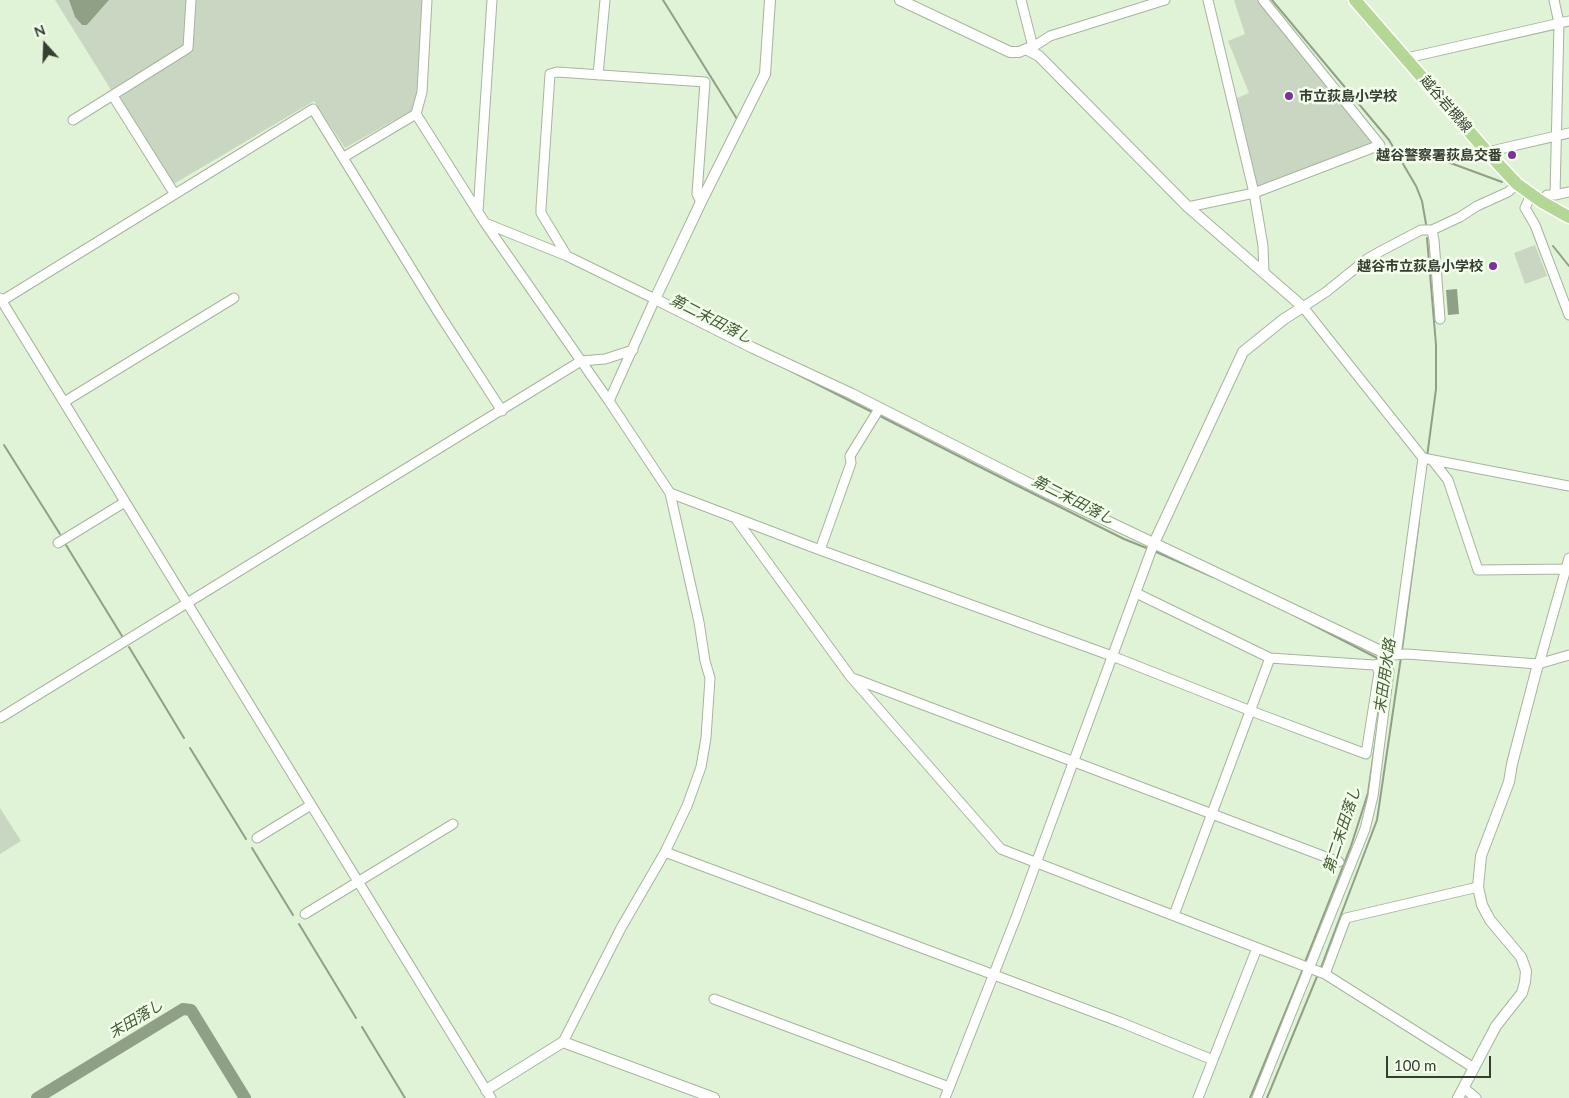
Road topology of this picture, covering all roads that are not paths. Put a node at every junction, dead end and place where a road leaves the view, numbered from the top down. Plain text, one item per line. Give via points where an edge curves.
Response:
1 (191, 0) edge
2 (428, 0) edge
3 (492, 0) edge
4 (605, 0) edge
5 (770, 0) edge
6 (900, 0) edge
7 (1020, 0) edge
8 (1165, 0) edge
9 (1208, 0) edge
10 (1263, 0) edge
11 (1355, 0) edge
12 (1554, 0) edge
13 (1569, 21) edge
14 (1559, 23) junction
15 (1030, 48) junction
16 (1407, 58) junction
17 (598, 75) junction
18 (113, 96) junction
19 (416, 114) junction
20 (73, 120) dead end
21 (1569, 133) edge
22 (1557, 136) junction
23 (1486, 152) junction
24 (344, 157) junction
25 (1517, 184) junction
26 (1569, 192) edge
27 (174, 193) junction
28 (1254, 193) junction
29 (1555, 195) junction
30 (1536, 199) junction
31 (701, 202) junction
32 (1188, 207) junction
33 (478, 212) junction
34 (1569, 217) edge
35 (485, 223) junction
36 (1432, 230) junction
37 (567, 256) junction
38 (1264, 274) junction
39 (234, 298) dead end
40 (655, 299) junction
41 (1, 300) edge
42 (1303, 307) junction
43 (1569, 315) edge
44 (1440, 319) dead end
45 (632, 350) junction
46 (581, 361) junction
47 (609, 401) junction
48 (64, 402) junction
49 (879, 409) junction
50 (502, 410) junction
51 (1423, 458) junction
52 (1433, 461) junction
53 (1569, 486) edge
54 (670, 493) junction
55 (125, 502) junction
56 (736, 519) junction
57 (58, 543) dead end
58 (1154, 543) junction
59 (820, 550) junction
60 (1569, 558) edge
61 (1566, 569) junction
62 (1136, 593) junction
63 (187, 604) junction
64 (1569, 655) edge
65 (1112, 656) junction
66 (1270, 658) junction
67 (1386, 659) junction
68 (1539, 664) junction
69 (850, 676) junction
70 (1251, 711) junction
71 (0, 718) edge
72 (1073, 762) junction
73 (311, 805) junction
74 (1212, 814) junction
75 (453, 824) dead end
76 (257, 838) dead end
77 (665, 852) junction
78 (1339, 862) dead end
79 (1035, 863) junction
80 (358, 882) junction
81 (1478, 887) junction
82 (305, 914) dead end
83 (1174, 915) junction
84 (1257, 948) junction
85 (1308, 967) junction
86 (1325, 974) junction
87 (993, 975) junction
88 (714, 999) dead end
89 (563, 1042) junction
90 (1213, 1060) junction
91 (1474, 1068) junction
92 (949, 1088) junction
93 (1464, 1088) junction
94 (488, 1094) edge
95 (714, 1098) edge
96 (945, 1098) edge
97 (1198, 1098) edge
98 (1257, 1098) edge
99 (1458, 1098) edge
100 (1476, 1098) edge

1 - 18 street via 188,48
2 - 19 street via 422,92
3 - 33 street
4 - 17 street
5 - 31 street via 765,74
6 - 15 street via 1010,52
7 - 15 street
8 - 15 street via 1050,36
9 - 28 street
10 - 28 street via 1380,145
11 - 16 main road, 越谷岩槻線
12 - 14 street
13 - 14 street
14 - 16 street
14 - 22 street
15 - 32 street
16 - 23 main road, 越谷岩槻線
17 - 31 street via 705,82 697,194
17 - 37 street via 550,74 541,208
18 - 20 street
18 - 27 street
19 - 24 street
19 - 33 street
21 - 22 street
22 - 23 street
22 - 29 street
23 - 25 main road, 越谷岩槻線
24 - 27 street via 313,109
24 - 50 street
25 - 30 main road, 越谷岩槻線
25 - 36 street via 1508,192
26 - 29 street
27 - 41 street via 171,198
28 - 32 street
28 - 38 street
29 - 30 street
30 - 34 main road, 越谷岩槻線
30 - 43 street via 1525,208
31 - 40 street
32 - 38 street
33 - 35 street
35 - 37 street
35 - 46 street
36 - 42 street via 1421,230 1367,259
36 - 44 street
37 - 40 street
38 - 42 street
39 - 48 street
40 - 45 street
40 - 49 street
41 - 48 street
42 - 51 street
42 - 58 street via 1243,352
45 - 46 street via 605,359
45 - 47 street
46 - 47 street
46 - 50 street
47 - 54 street
48 - 55 street
49 - 58 street
49 - 59 street via 850,456 851,462
50 - 63 street
51 - 52 street
51 - 67 street
52 - 53 street
52 - 61 street via 1448,480 1478,570
54 - 56 street
54 - 77 street via 710,678 701,767
55 - 57 street
55 - 63 street
56 - 59 street
56 - 69 street
58 - 62 street
58 - 67 street
59 - 65 street
60 - 61 street
61 - 68 street
62 - 65 street
62 - 66 street
63 - 71 street
63 - 73 street
64 - 68 street
65 - 70 street
65 - 72 street
66 - 67 street
66 - 70 street
67 - 68 street via 1407,654
67 - 70 street via 1379,672 1366,754
67 - 85 street via 1389,671 1373,796 1365,829
68 - 81 street via 1509,782 1481,856
69 - 72 street
69 - 79 street via 1001,849
70 - 74 street
72 - 74 street
72 - 79 street
73 - 76 street
73 - 80 street
74 - 78 street
74 - 83 street
75 - 80 street
77 - 87 street
77 - 89 street via 621,928
79 - 83 street
79 - 87 street
80 - 82 street
80 - 94 street
81 - 86 street via 1346,918
81 - 91 street via 1490,920 1521,957 1526,971 1522,993 1496,1026
83 - 84 street
84 - 85 street
84 - 90 street
85 - 86 street
85 - 98 street
86 - 91 street
87 - 90 street
87 - 92 street
88 - 92 street
89 - 94 street
89 - 95 street
90 - 97 street
91 - 93 street
92 - 96 street
93 - 99 street
93 - 100 street

